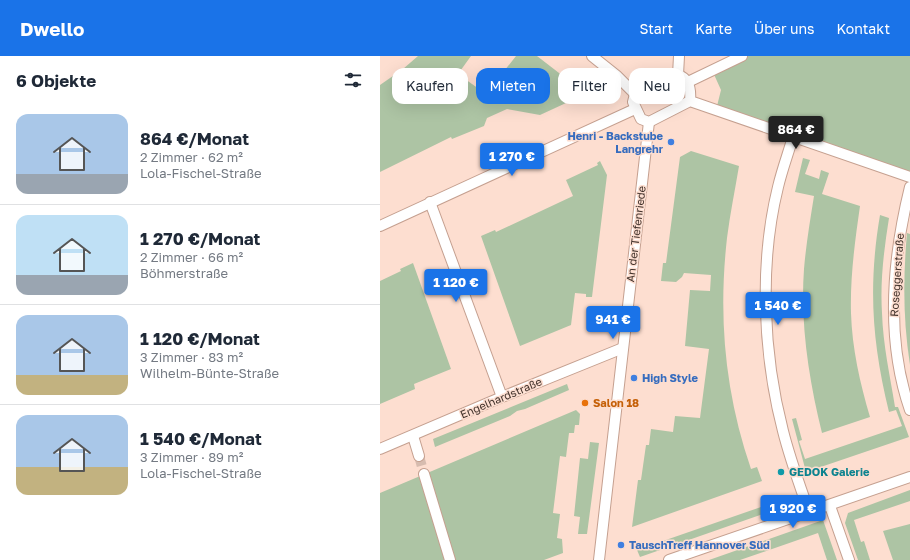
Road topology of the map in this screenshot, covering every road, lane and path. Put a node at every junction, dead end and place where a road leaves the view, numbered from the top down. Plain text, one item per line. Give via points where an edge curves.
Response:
1 (592, 56) edge
2 (679, 56) edge
3 (742, 56) edge
4 (678, 68) edge
5 (685, 78) edge
6 (688, 82) junction
7 (629, 88) edge
8 (690, 101) junction
9 (634, 104) edge
10 (635, 109) junction
11 (649, 122) junction
12 (793, 137) junction
13 (910, 177) edge
14 (910, 187) edge
15 (430, 202) junction
16 (380, 226) edge
17 (623, 348) junction
18 (502, 397) junction
19 (910, 410) edge
20 (413, 436) junction
21 (380, 450) edge
22 (419, 456) tunnel mouth
23 (424, 474) tunnel mouth
24 (910, 477) edge
25 (830, 506) junction
26 (809, 512) junction
27 (450, 560) edge
28 (599, 560) edge
29 (669, 560) edge
30 (849, 560) edge

1 - 7 street
2 - 4 street
3 - 6 street
5 - 6 street
6 - 8 street
8 - 11 street
8 - 12 street
9 - 10 street
10 - 11 street via 641,119
10 - 15 street
11 - 17 street, An der Tiefenriede
12 - 13 street
12 - 26 street via 778,187 768,250 766,309 770,370 783,432
14 - 19 street, Roseggerstraße via 900,226 893,317 898,360
15 - 16 street
15 - 18 street
17 - 18 street, Engelhardstraße
17 - 28 street, An der Tiefenriede
18 - 20 street, Engelhardstraße
20 - 21 street, Engelhardstraße
20 - 22 street
23 - 27 street
24 - 25 street
25 - 26 street
25 - 30 street
26 - 29 street

